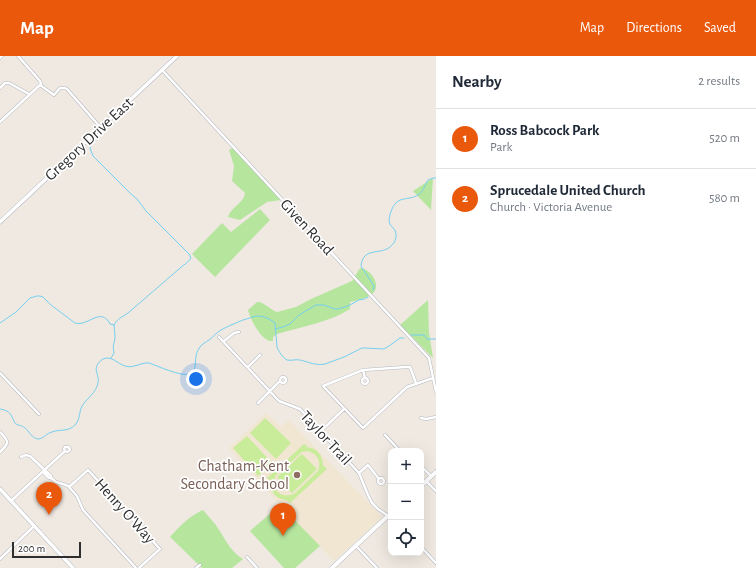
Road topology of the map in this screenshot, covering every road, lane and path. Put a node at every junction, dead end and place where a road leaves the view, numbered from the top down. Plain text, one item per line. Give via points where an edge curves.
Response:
1 (18, 56) edge
2 (178, 56) edge
3 (162, 70) junction
4 (40, 85) junction
5 (0, 88) edge
6 (29, 94) junction
7 (0, 122) edge
8 (101, 128) junction
9 (0, 222) edge
10 (239, 332) dead end
11 (219, 337) dead end
12 (224, 341) junction
13 (260, 355) dead end
14 (247, 367) junction
15 (363, 370) junction
16 (0, 373) edge
17 (365, 378) dead end
18 (433, 378) junction
19 (280, 381) dead end
20 (416, 383) junction
21 (270, 391) junction
22 (436, 392) edge
23 (258, 402) dead end
24 (344, 409) junction
25 (39, 414) dead end
26 (436, 417) edge
27 (421, 418) dead end
28 (321, 431) junction
29 (0, 432) edge
30 (385, 435) dead end
31 (397, 448) edge
32 (65, 451) dead end
33 (0, 452) edge
34 (21, 457) dead end
35 (424, 469) edge
36 (44, 470) junction
37 (436, 472) edge
38 (359, 473) junction
39 (432, 476) junction
40 (379, 478) dead end
41 (426, 481) junction
42 (423, 484) edge
43 (69, 488) junction
44 (0, 489) edge
45 (436, 491) edge
46 (11, 501) junction
47 (388, 514) edge
48 (388, 517) edge
49 (34, 526) junction
50 (356, 546) junction
51 (424, 550) edge
52 (247, 557) dead end
53 (0, 559) edge
54 (436, 564) edge
55 (200, 565) dead end
56 (73, 568) edge
57 (137, 568) edge
58 (196, 568) edge
59 (257, 568) edge
60 (332, 568) edge
61 (377, 568) edge

1 - 4 street via 40,81
2 - 3 street, Gregory Drive East
3 - 8 street, Gregory Drive East
3 - 18 street, Given Road via 429,358
4 - 6 street
4 - 8 street via 54,95 60,88 67,89
5 - 6 street via 9,83
6 - 7 street
8 - 9 street, Gregory Drive East
10 - 12 street via 234,332
11 - 12 street, Taylor Trail
12 - 14 street, Taylor Trail
13 - 14 street
14 - 21 street, Taylor Trail
15 - 17 street
15 - 20 street via 410,367
15 - 24 street via 324,386
16 - 25 street
18 - 20 street
18 - 22 street, Given Road
19 - 21 street
20 - 24 street via 407,387 363,428
21 - 23 street
21 - 28 street, Taylor Trail via 279,401 300,409
24 - 28 street
26 - 27 street
28 - 38 street, Taylor Trail
29 - 33 street via 8,443
30 - 31 street
32 - 36 street
34 - 36 street via 28,455
35 - 39 street
36 - 43 street via 54,481
36 - 46 street
37 - 39 main road
38 - 40 street via 368,465
38 - 47 street, Taylor Trail via 372,503
39 - 41 main road
41 - 42 main road
41 - 45 street
43 - 57 street via 77,496 82,510
43 - 57 street, Henry O'Way via 88,470 160,549
44 - 46 street
46 - 49 street
48 - 50 main road
49 - 53 street
49 - 56 street
50 - 60 main road
50 - 61 street
51 - 54 street
52 - 59 street
55 - 58 street

